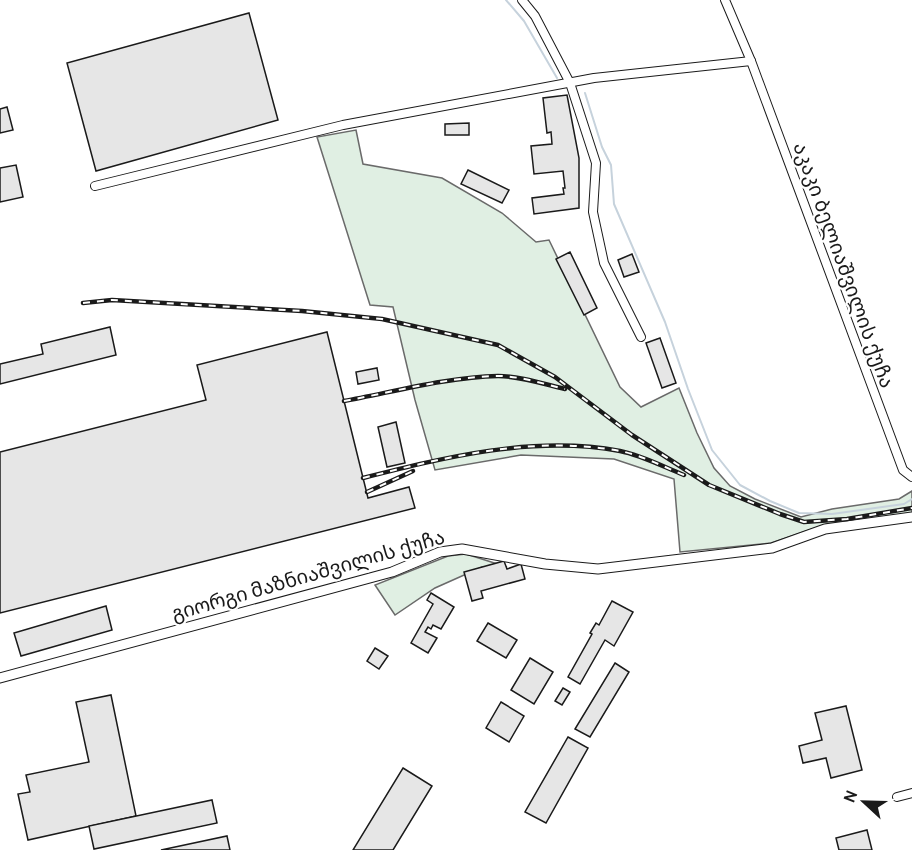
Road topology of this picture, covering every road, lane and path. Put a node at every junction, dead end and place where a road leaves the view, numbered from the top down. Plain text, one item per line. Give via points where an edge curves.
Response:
1 (522, 0) edge
2 (725, 0) edge
3 (751, 61) junction
4 (570, 83) junction
5 (95, 186) dead end
6 (641, 337) dead end
7 (912, 477) edge
8 (912, 517) edge
9 (0, 678) edge
10 (912, 793) edge
11 (897, 796) dead end

1 - 4 street via 535,16
2 - 3 street, აკაკი ბელიაშვილის ქუჩა
3 - 4 street
3 - 7 street, აკაკი ბელიაშვილის ქუჩა via 903,470
4 - 5 street via 343,125
4 - 6 street via 596,163 593,212 604,263
8 - 9 street, გიორგი მაზნიაშვილის ქუჩა via 825,529 772,548 598,569 462,549 440,552 392,572
10 - 11 street

